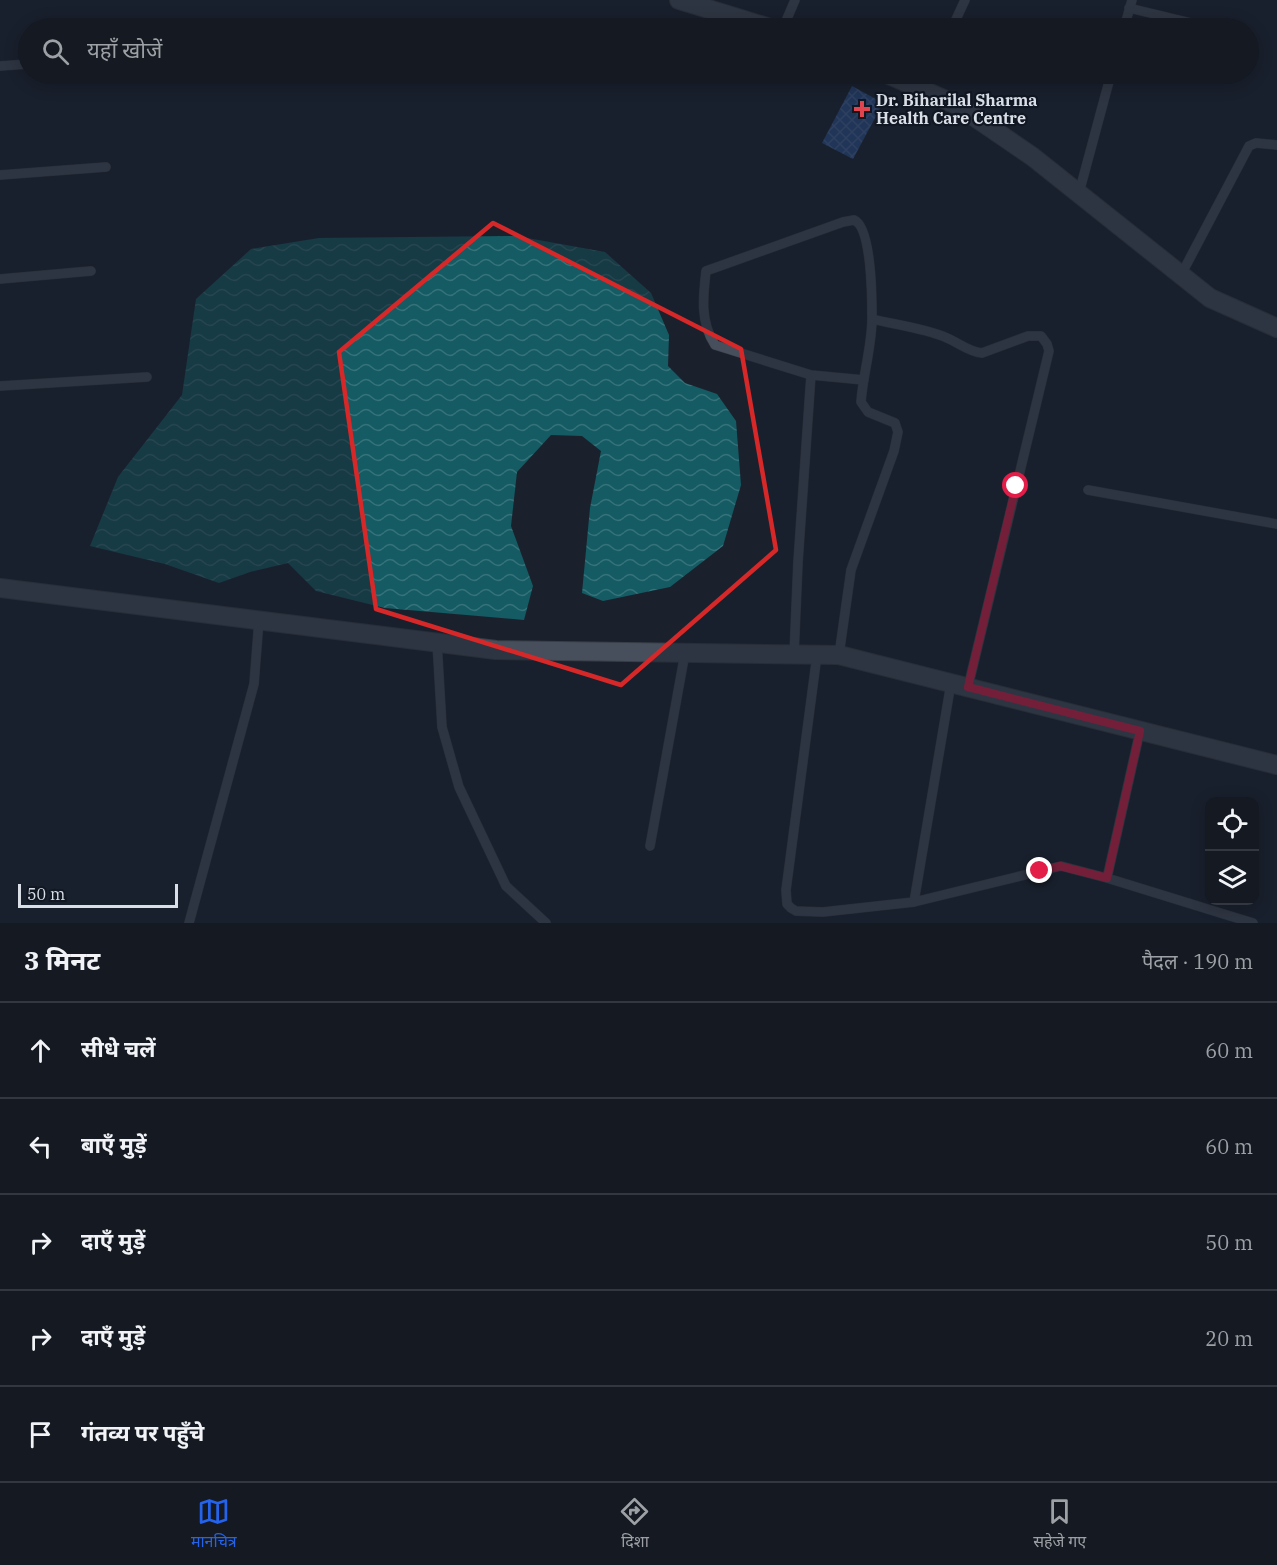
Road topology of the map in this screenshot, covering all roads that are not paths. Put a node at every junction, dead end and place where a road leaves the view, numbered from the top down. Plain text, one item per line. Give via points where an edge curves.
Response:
1 (679, 0) edge
2 (795, 0) edge
3 (965, 0) edge
4 (1130, 4) edge
5 (738, 18) edge
6 (787, 18) edge
7 (957, 18) edge
8 (1178, 18) edge
9 (18, 65) edge
10 (0, 66) edge
11 (930, 84) edge
12 (1109, 84) edge
13 (1277, 146) edge
14 (106, 168) dead end
15 (0, 175) edge
16 (1079, 193) junction
17 (91, 271) dead end
18 (1182, 275) junction
19 (0, 279) edge
20 (872, 319) junction
21 (1277, 328) edge
22 (811, 375) junction
23 (147, 377) dead end
24 (864, 380) junction
25 (0, 386) edge
26 (1088, 490) dead end
27 (1277, 524) edge
28 (0, 588) edge
29 (259, 620) junction
30 (437, 642) junction
31 (685, 653) junction
32 (794, 655) junction
33 (817, 655) junction
34 (839, 655) junction
35 (959, 685) junction
36 (1140, 731) junction
37 (1277, 765) edge
38 (650, 846) dead end
39 (1107, 878) junction
40 (914, 902) junction
41 (189, 923) edge
42 (546, 923) edge
43 (1253, 923) edge

1 - 5 street
2 - 6 lane
3 - 7 lane
4 - 8 lane
9 - 10 lane
11 - 16 street
12 - 16 lane
13 - 18 lane via 1249,147
14 - 15 lane
16 - 18 street
17 - 19 lane
18 - 21 street via 1210,298
20 - 22 lane via 869,247 861,226 854,220 706,271 703,304 715,345
20 - 24 lane
20 - 35 lane via 930,332 981,353 1028,336 1041,336 1047,344
22 - 24 lane
22 - 32 lane
23 - 25 lane
24 - 34 lane via 863,406 895,423 898,432 851,570
26 - 27 lane
28 - 29 street
29 - 30 street
29 - 41 lane via 254,684
30 - 31 street via 496,650
30 - 42 lane via 442,728 459,787 506,886
31 - 32 street
31 - 38 lane
32 - 33 street
33 - 34 street
33 - 40 lane via 787,904 796,911 823,912
34 - 35 street
35 - 36 street
35 - 40 lane
36 - 37 street
36 - 39 lane
39 - 40 lane via 1060,866
39 - 43 lane

